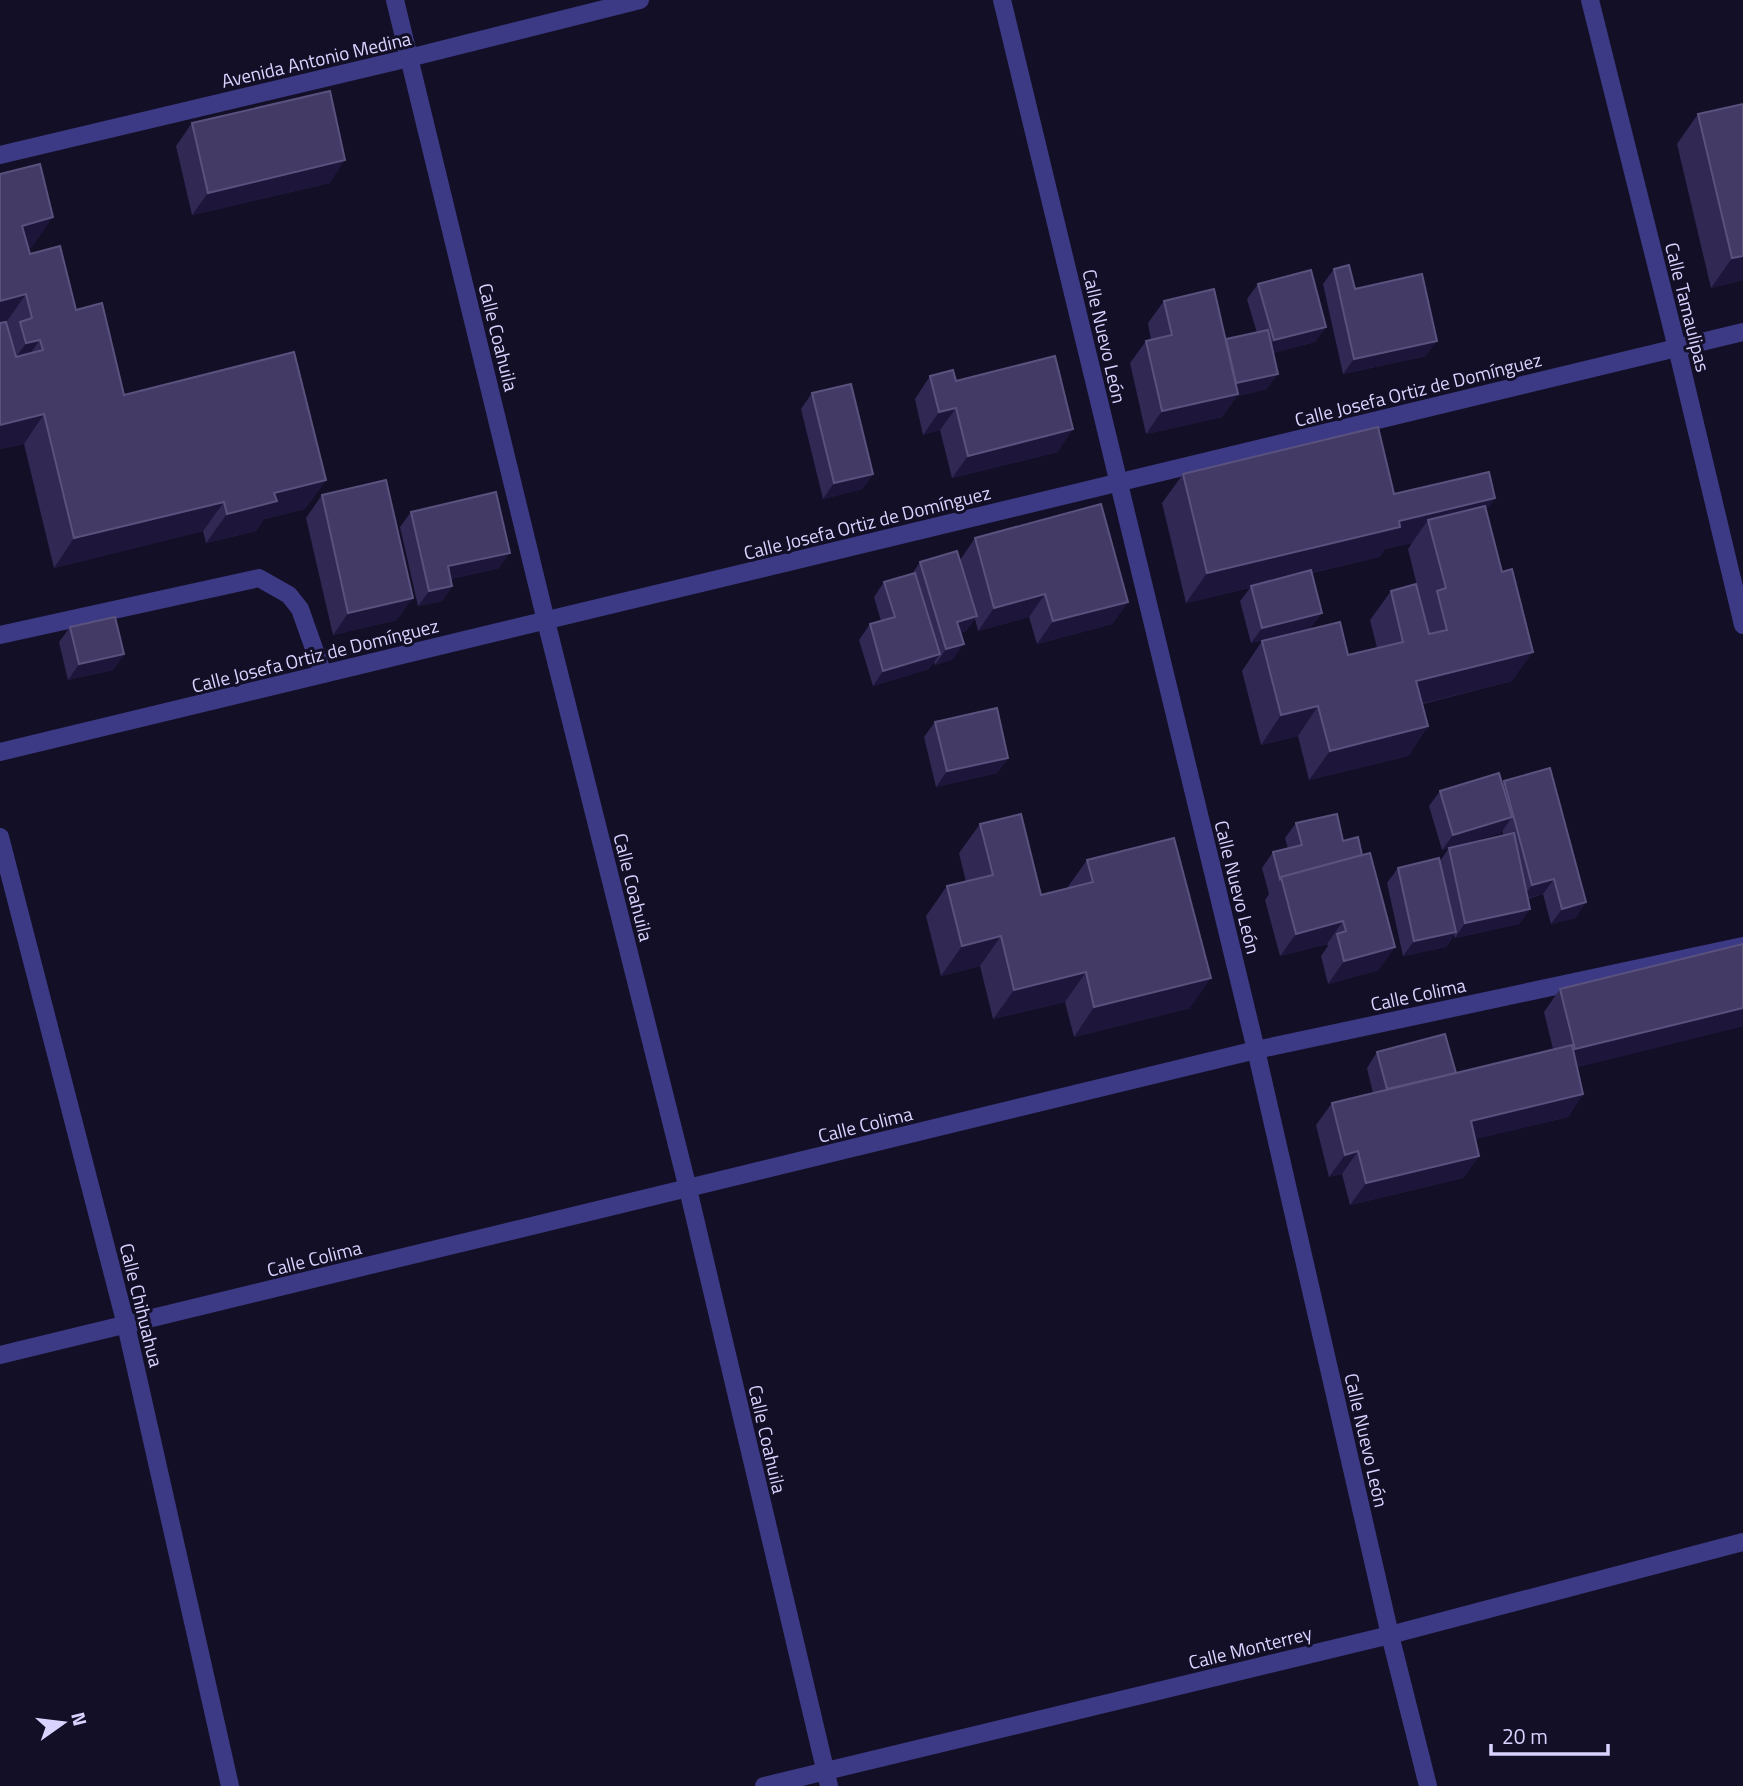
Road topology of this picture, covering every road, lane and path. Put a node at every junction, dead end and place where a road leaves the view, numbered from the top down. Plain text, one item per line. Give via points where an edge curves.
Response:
1 (395, 0) edge
2 (640, 0) edge
3 (1003, 0) edge
4 (1590, 0) edge
5 (409, 58) junction
6 (0, 155) edge
7 (1743, 332) edge
8 (1677, 348) junction
9 (1118, 483) junction
10 (546, 621) junction
11 (1743, 625) edge
12 (0, 635) edge
13 (323, 674) junction
14 (0, 752) edge
15 (0, 837) edge
16 (1743, 946) edge
17 (1256, 1050) junction
18 (688, 1189) junction
19 (126, 1325) junction
20 (0, 1355) edge
21 (1743, 1542) edge
22 (1390, 1635) junction
23 (827, 1779) edge
24 (230, 1786) edge
25 (764, 1786) edge
26 (1428, 1786) edge

1 - 5 street, Calle Coahuila
2 - 5 street, Avenida Antonio Medina
3 - 9 street, Calle Nuevo León
4 - 8 street, Calle Tamaulipas
5 - 6 street, Avenida Antonio Medina
5 - 10 street, Calle Coahuila
7 - 8 street, Calle Josefa Ortiz de Domínguez
8 - 9 street, Calle Josefa Ortiz de Domínguez
8 - 11 street, Calle Tamaulipas
9 - 10 street, Calle Josefa Ortiz de Domínguez
9 - 17 street, Calle Nuevo León
10 - 13 street, Calle Josefa Ortiz de Domínguez
10 - 18 street, Calle Coahuila
12 - 13 street via 259,578 289,595 300,610
13 - 14 street, Calle Josefa Ortiz de Domínguez
15 - 19 street, Calle Chihuahua
16 - 17 street, Calle Colima
17 - 18 street, Calle Colima
17 - 22 street, Calle Nuevo León
18 - 19 street, Calle Colima
18 - 23 street, Calle Coahuila
19 - 20 street, Calle Colima
19 - 24 street, Calle Chihuahua
21 - 22 street, Calle Monterrey
22 - 23 street, Calle Monterrey
22 - 26 street, Calle Nuevo León
23 - 25 street, Calle Monterrey

